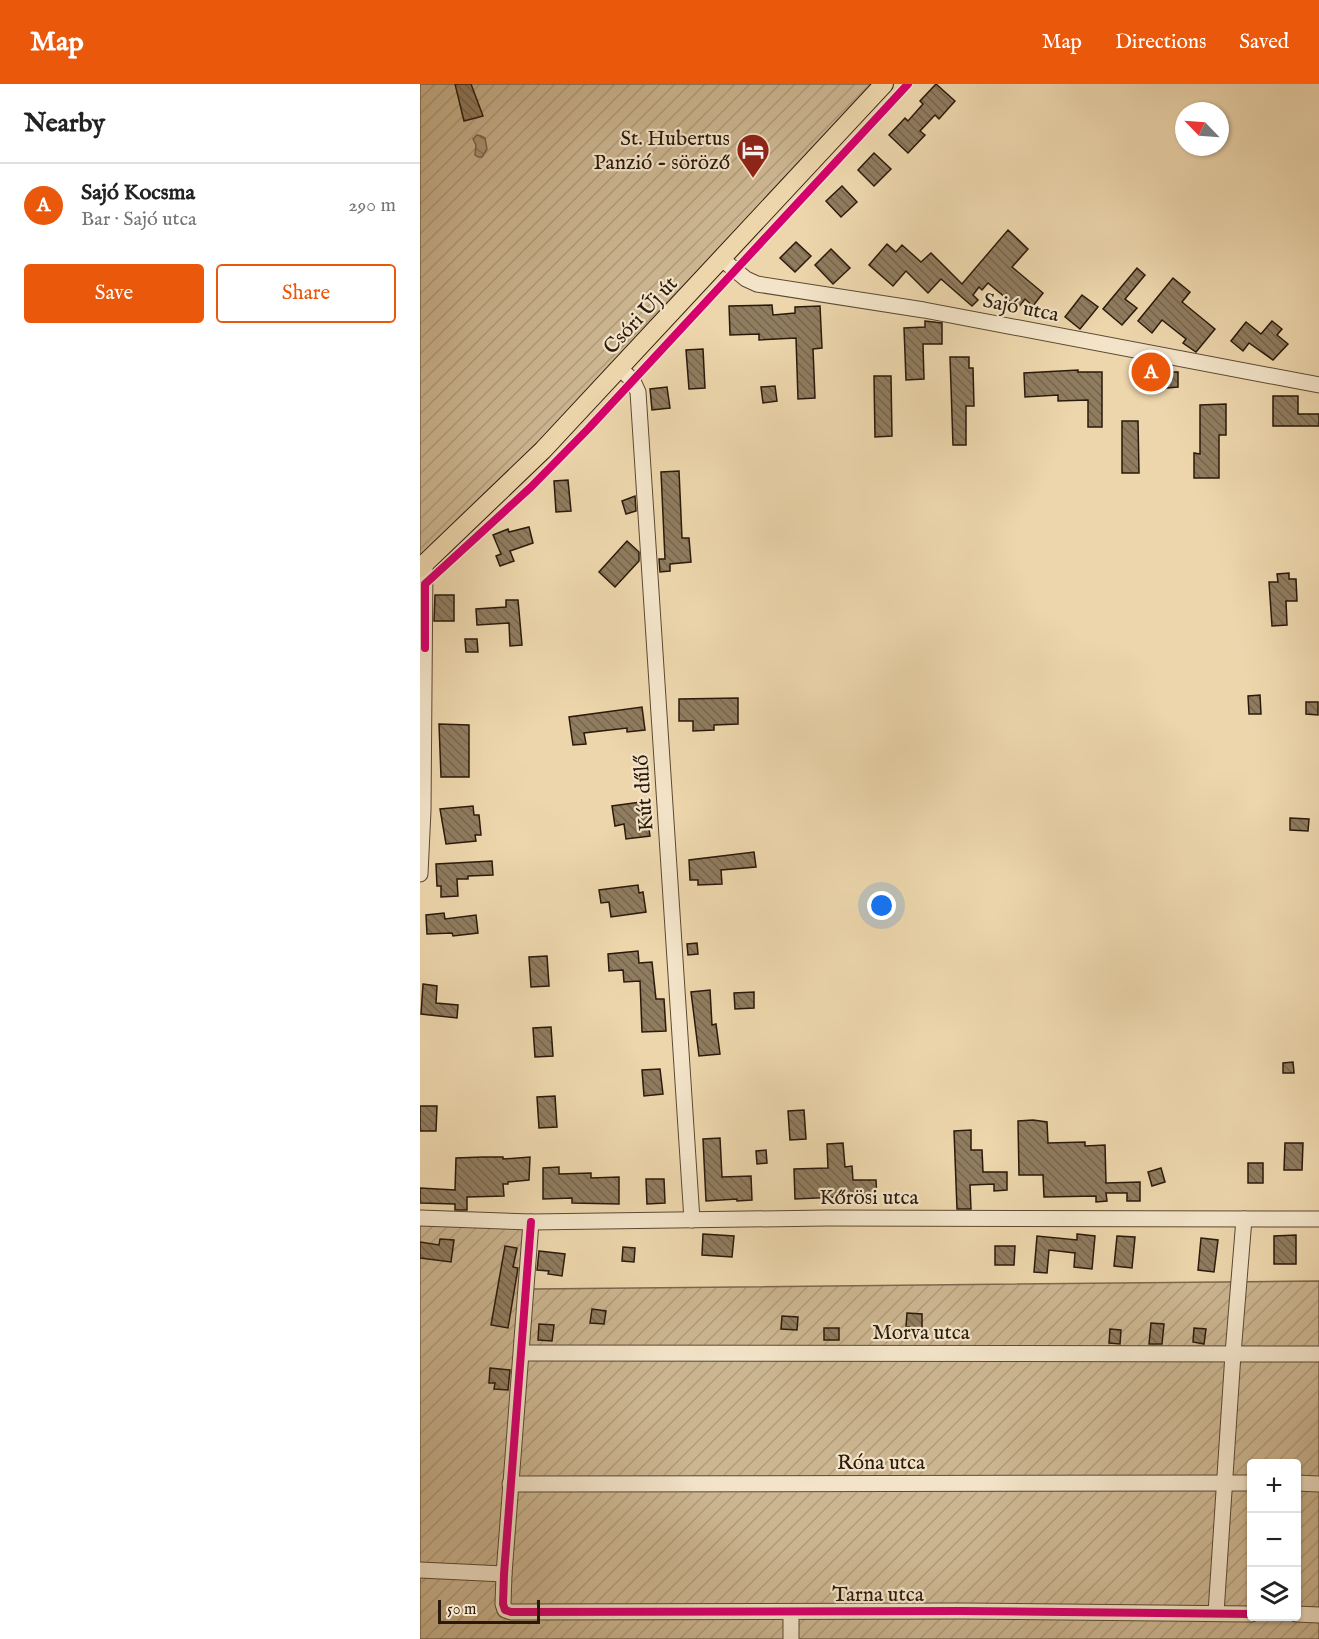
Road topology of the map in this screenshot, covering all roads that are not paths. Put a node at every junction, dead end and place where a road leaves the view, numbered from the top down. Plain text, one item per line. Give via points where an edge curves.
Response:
1 (884, 84) edge
2 (723, 260) junction
3 (621, 369) junction
4 (1319, 385) edge
5 (423, 565) edge
6 (422, 648) edge
7 (422, 695) edge
8 (422, 725) edge
9 (420, 874) edge
10 (420, 1218) edge
11 (1244, 1219) junction
12 (1319, 1219) edge
13 (692, 1220) junction
14 (531, 1222) junction
15 (522, 1353) junction
16 (1233, 1354) junction
17 (1319, 1354) edge
18 (1223, 1483) junction
19 (1247, 1483) edge
20 (510, 1484) junction
21 (1301, 1484) edge
22 (1319, 1484) edge
23 (420, 1570) edge
24 (504, 1574) junction
25 (791, 1612) junction
26 (1216, 1613) junction
27 (1247, 1614) edge
28 (1301, 1614) edge
29 (1319, 1615) edge
30 (791, 1639) edge

1 - 2 main road, Csóri Új út
2 - 3 main road, Csóri Új út
2 - 4 street, Sajó utca via 757,284 924,310
3 - 5 main road, Csóri Új út
3 - 13 street, Kút dűlő via 638,392
5 - 6 street
6 - 7 street
7 - 8 street
8 - 9 street
10 - 14 street, Kőrösi utca
11 - 12 street, Kőrösi utca
11 - 13 street, Kőrösi utca
11 - 16 street
13 - 14 street, Kőrösi utca
14 - 15 street
15 - 16 street, Morva utca
15 - 20 street
16 - 17 street, Morva utca
16 - 18 street
18 - 19 street, Róna utca
18 - 20 street, Róna utca
18 - 26 street
20 - 24 street
21 - 22 street
23 - 24 street
24 - 25 street, Tarna utca via 505,1611
25 - 26 street, Tarna utca
25 - 30 street
26 - 27 street, Tarna utca
28 - 29 street

